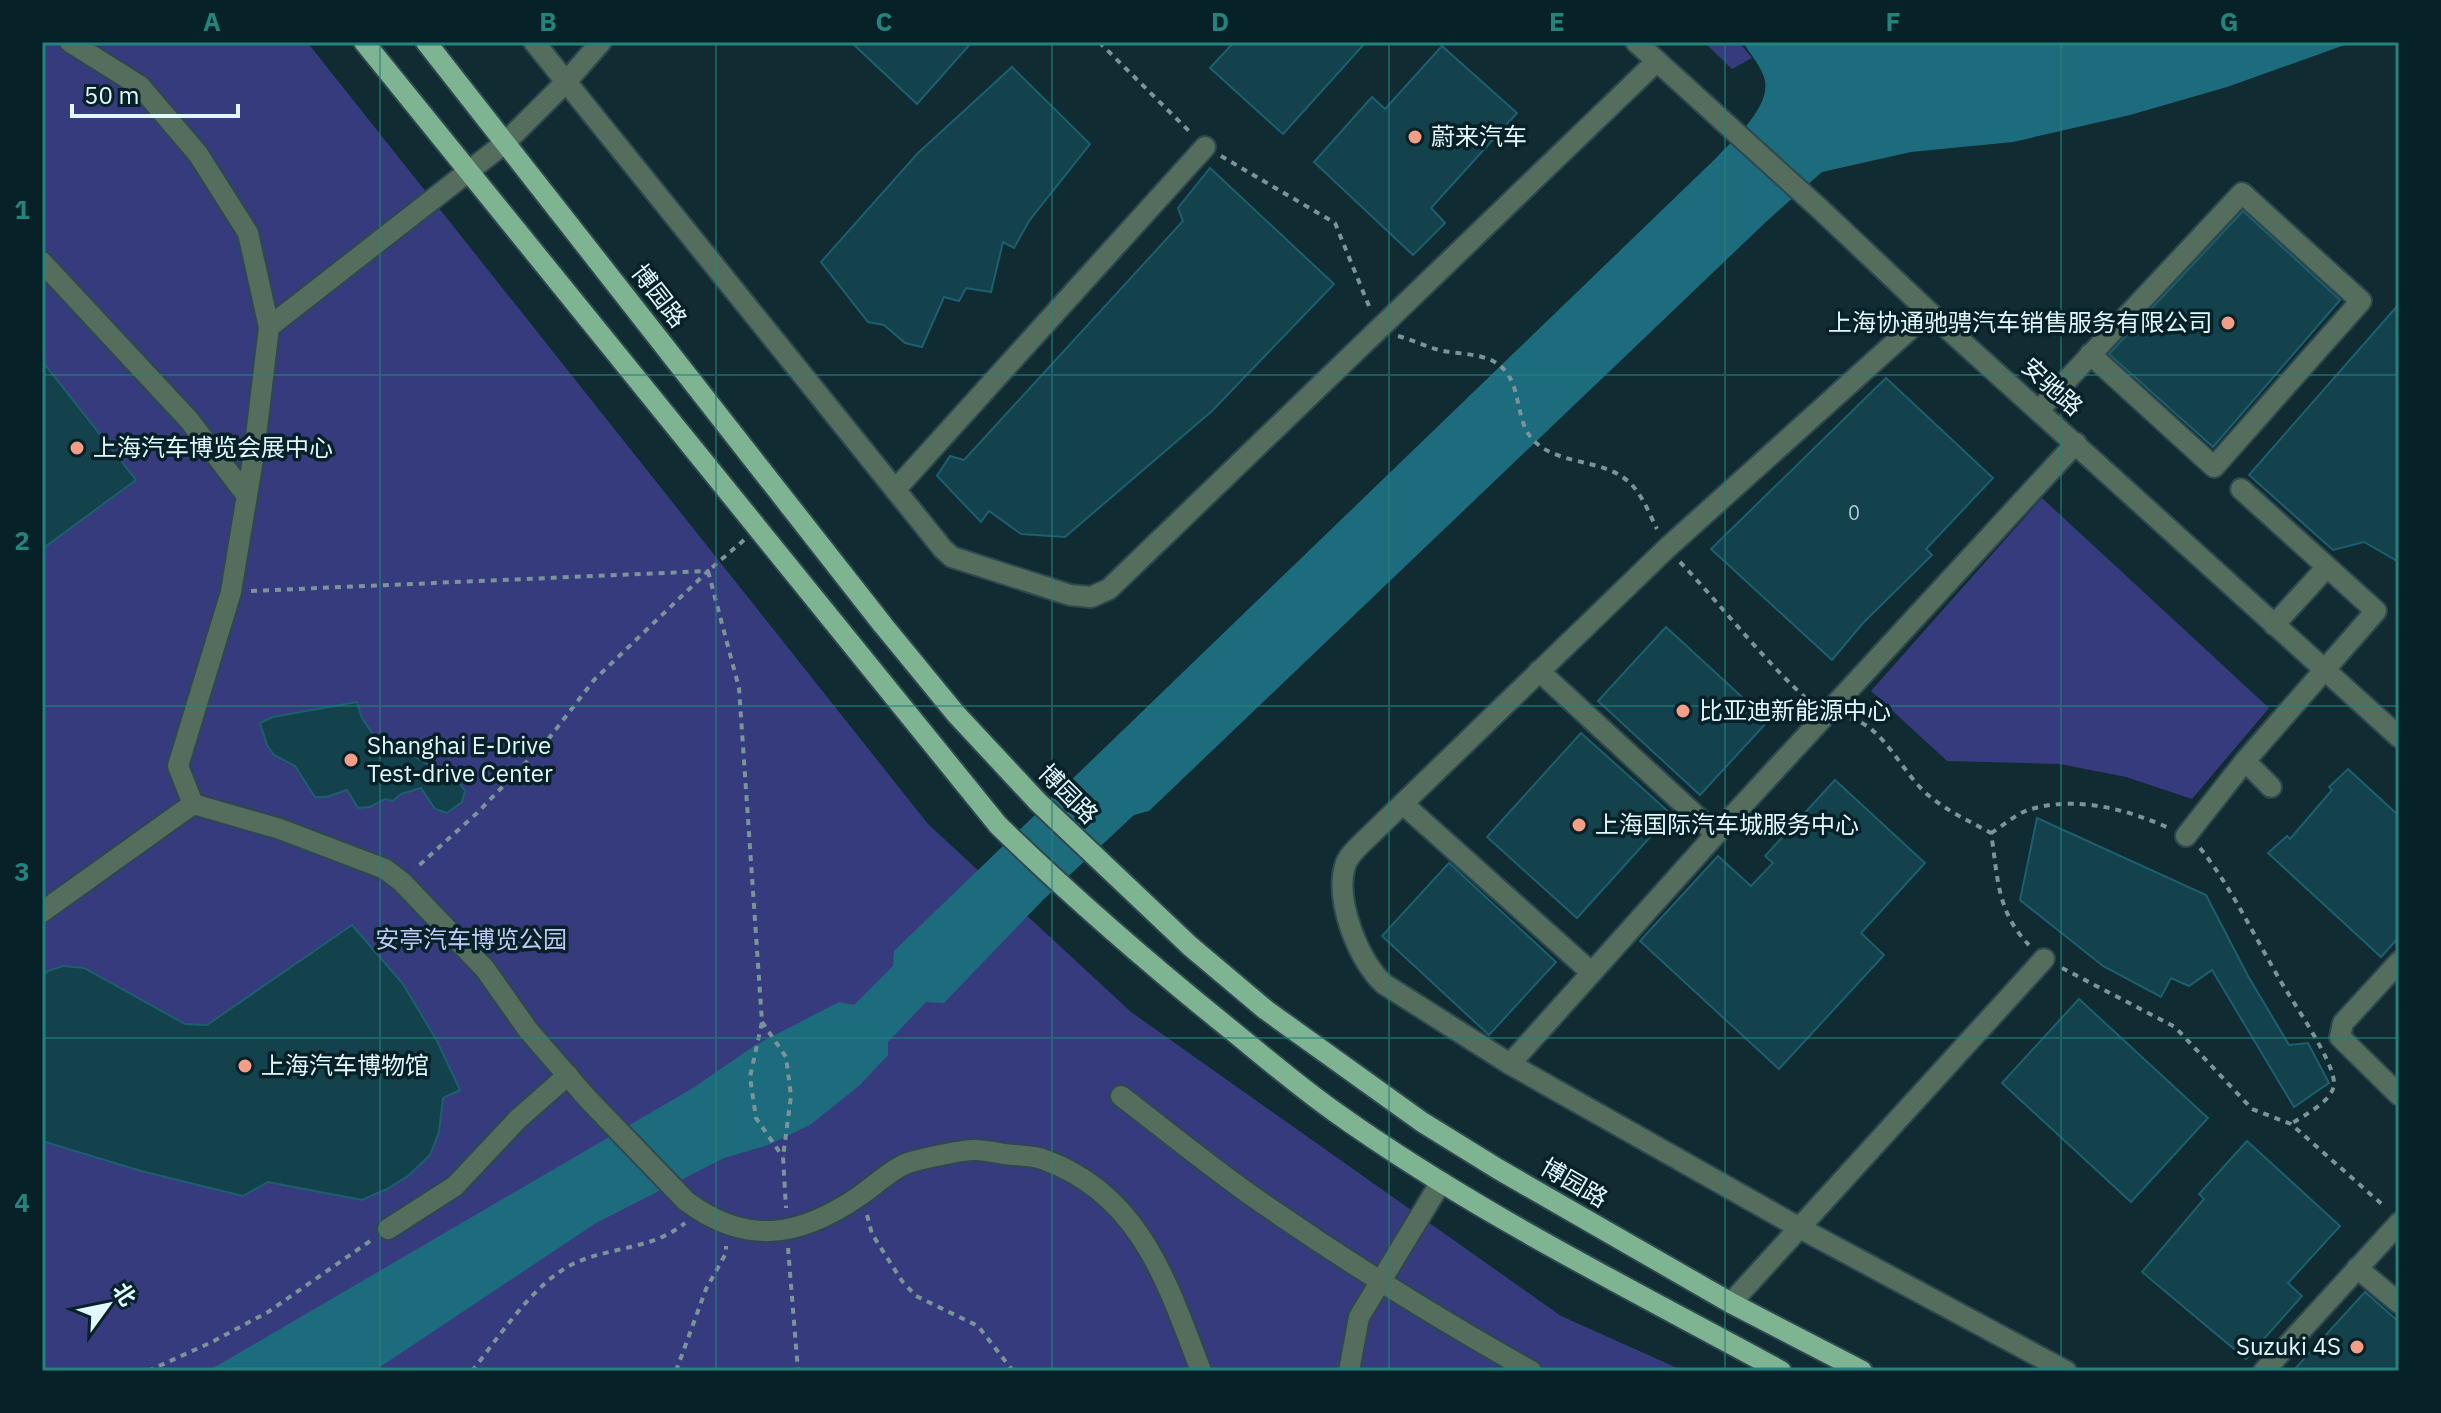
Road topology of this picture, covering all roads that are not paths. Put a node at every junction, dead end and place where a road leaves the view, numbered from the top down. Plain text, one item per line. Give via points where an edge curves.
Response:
1 (70, 42) edge
2 (364, 42) edge
3 (426, 42) edge
4 (534, 42) edge
5 (601, 42) edge
6 (1636, 42) edge
7 (1657, 61) junction
8 (566, 82) junction
9 (505, 143) junction
10 (1205, 147) road end
11 (469, 172) junction
12 (42, 262) edge
13 (1929, 312) junction
14 (269, 327) junction
15 (2090, 354) junction
16 (2039, 410) junction
17 (2076, 443) junction
18 (2241, 489) dead end
19 (895, 490) junction
20 (247, 496) junction
21 (2327, 567) junction
22 (2274, 625) junction
23 (2325, 670) junction
24 (1539, 671) junction
25 (2399, 737) edge
26 (2245, 761) junction
27 (2271, 787) dead end
28 (193, 804) junction
29 (1403, 804) junction
30 (1716, 834) junction
31 (2186, 836) road end
32 (42, 912) edge
33 (2044, 959) road end
34 (2399, 962) edge
35 (1591, 972) junction
36 (1510, 1064) junction
37 (568, 1075) junction
38 (2399, 1095) edge
39 (1121, 1096) dead end
40 (1441, 1182) junction
41 (2393, 1216) edge
42 (1798, 1227) junction
43 (388, 1229) road end
44 (2357, 1268) junction
45 (1380, 1280) junction
46 (1731, 1303) junction
47 (2399, 1303) edge
48 (1201, 1371) edge
49 (1349, 1371) edge
50 (1531, 1371) edge
51 (1781, 1371) edge
52 (1862, 1371) edge
53 (2066, 1371) edge
54 (2264, 1371) edge

1 - 14 street via 140,86 198,154 248,233
2 - 11 main road
3 - 9 main road, 博园路
4 - 8 street
5 - 8 street
6 - 7 street, 安驰路
7 - 13 street, 安驰路
7 - 19 street via 1109,589 1091,597 1070,595 952,557
8 - 9 street
8 - 19 street
9 - 11 street
9 - 46 main road, 博园路 via 956,714 1092,855 1266,1010 1422,1122
10 - 19 street
11 - 14 street
11 - 40 main road via 998,825 1179,988 1334,1112
12 - 20 street via 189,420
13 - 16 street, 安驰路
13 - 24 street
14 - 20 street
15 - 15 street via 2242,193 2361,301 2214,467
15 - 16 street
16 - 17 street, 安驰路
17 - 22 street, 安驰路
17 - 30 street
18 - 21 street
20 - 28 street via 231,592 178,766
21 - 22 street
21 - 23 street via 2376,611
22 - 23 street, 安驰路
23 - 25 street, 安驰路
23 - 26 street
24 - 29 street
24 - 30 street
26 - 27 street
26 - 31 street
28 - 32 street
28 - 37 street via 280,829 385,869 485,969
29 - 35 street
29 - 36 street via 1346,862 1341,885 1345,908 1364,960 1384,984
30 - 35 street
33 - 42 street
34 - 38 street via 2343,1023 2340,1037
35 - 36 street
36 - 42 street
37 - 43 street via 455,1186
37 - 48 street via 692,1205 728,1224 766,1233 820,1219 904,1165 972,1150 1044,1159 1096,1186 1138,1230 1170,1291
39 - 45 street via 1249,1194
40 - 45 street
40 - 51 main road
41 - 44 street
42 - 46 street
42 - 53 street
44 - 47 street
44 - 54 street
45 - 49 street via 1359,1317
45 - 50 street
46 - 52 main road, 博园路

